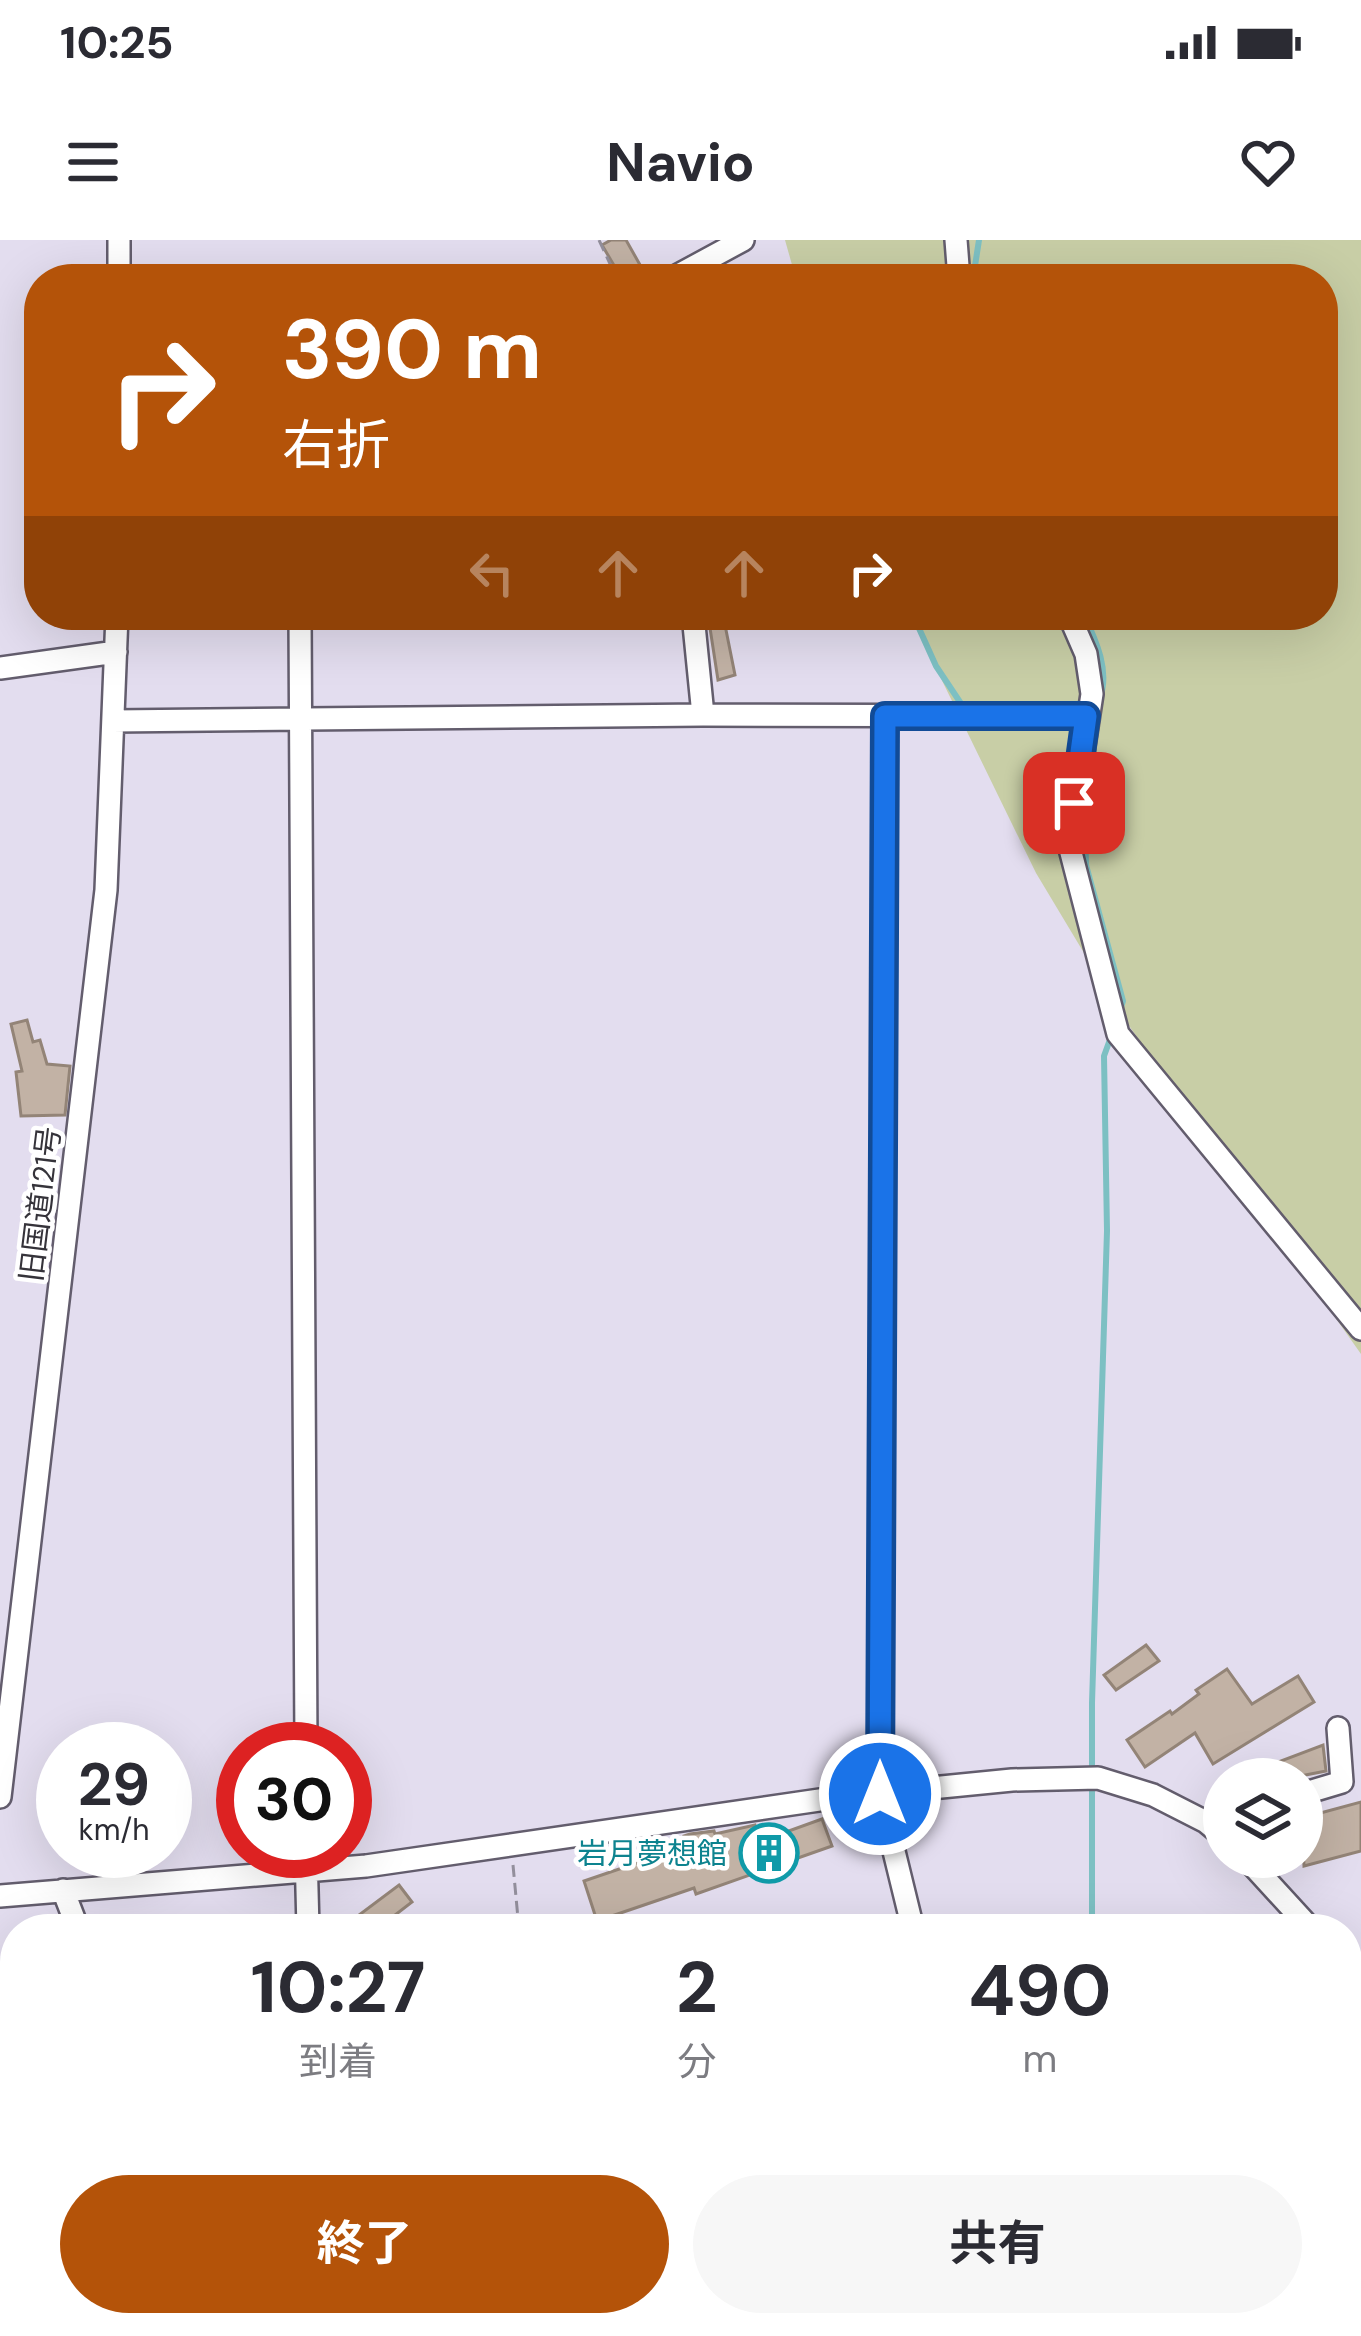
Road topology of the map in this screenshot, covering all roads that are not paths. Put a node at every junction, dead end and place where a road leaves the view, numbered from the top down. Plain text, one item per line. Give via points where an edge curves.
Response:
1 (743, 240) edge
2 (699, 264) edge
3 (117, 630) edge
4 (300, 630) edge
5 (695, 630) edge
6 (1077, 630) edge
7 (116, 652) junction
8 (0, 668) edge
9 (704, 715) junction
10 (885, 716) junction
11 (1086, 716) junction
12 (299, 718) junction
13 (113, 722) junction
14 (1361, 1329) edge
15 (306, 1722) edge
16 (1339, 1728) dead end
17 (1323, 1788) edge
18 (880, 1794) junction
19 (0, 1798) edge
20 (1203, 1814) edge
21 (372, 1858) edge
22 (216, 1872) edge
23 (306, 1878) edge
24 (1264, 1878) edge
25 (63, 1890) junction
26 (0, 1896) edge
27 (72, 1914) edge
28 (308, 1914) edge
29 (909, 1914) edge
30 (1297, 1914) edge

1 - 2 street
3 - 7 street, 旧国道121号
4 - 12 street
5 - 9 street
6 - 11 street via 1091,680
7 - 8 street
7 - 13 street, 旧国道121号
9 - 10 street
9 - 12 street
10 - 11 street
10 - 18 street
11 - 14 street via 1069,845 1118,1034
12 - 13 street
12 - 15 street
13 - 19 street, 旧国道121号 via 106,890
16 - 17 street via 1342,1782
18 - 20 street via 1098,1778
18 - 21 street via 512,1848
18 - 29 street
22 - 25 street
23 - 28 street
24 - 30 street
25 - 26 street
25 - 27 street

